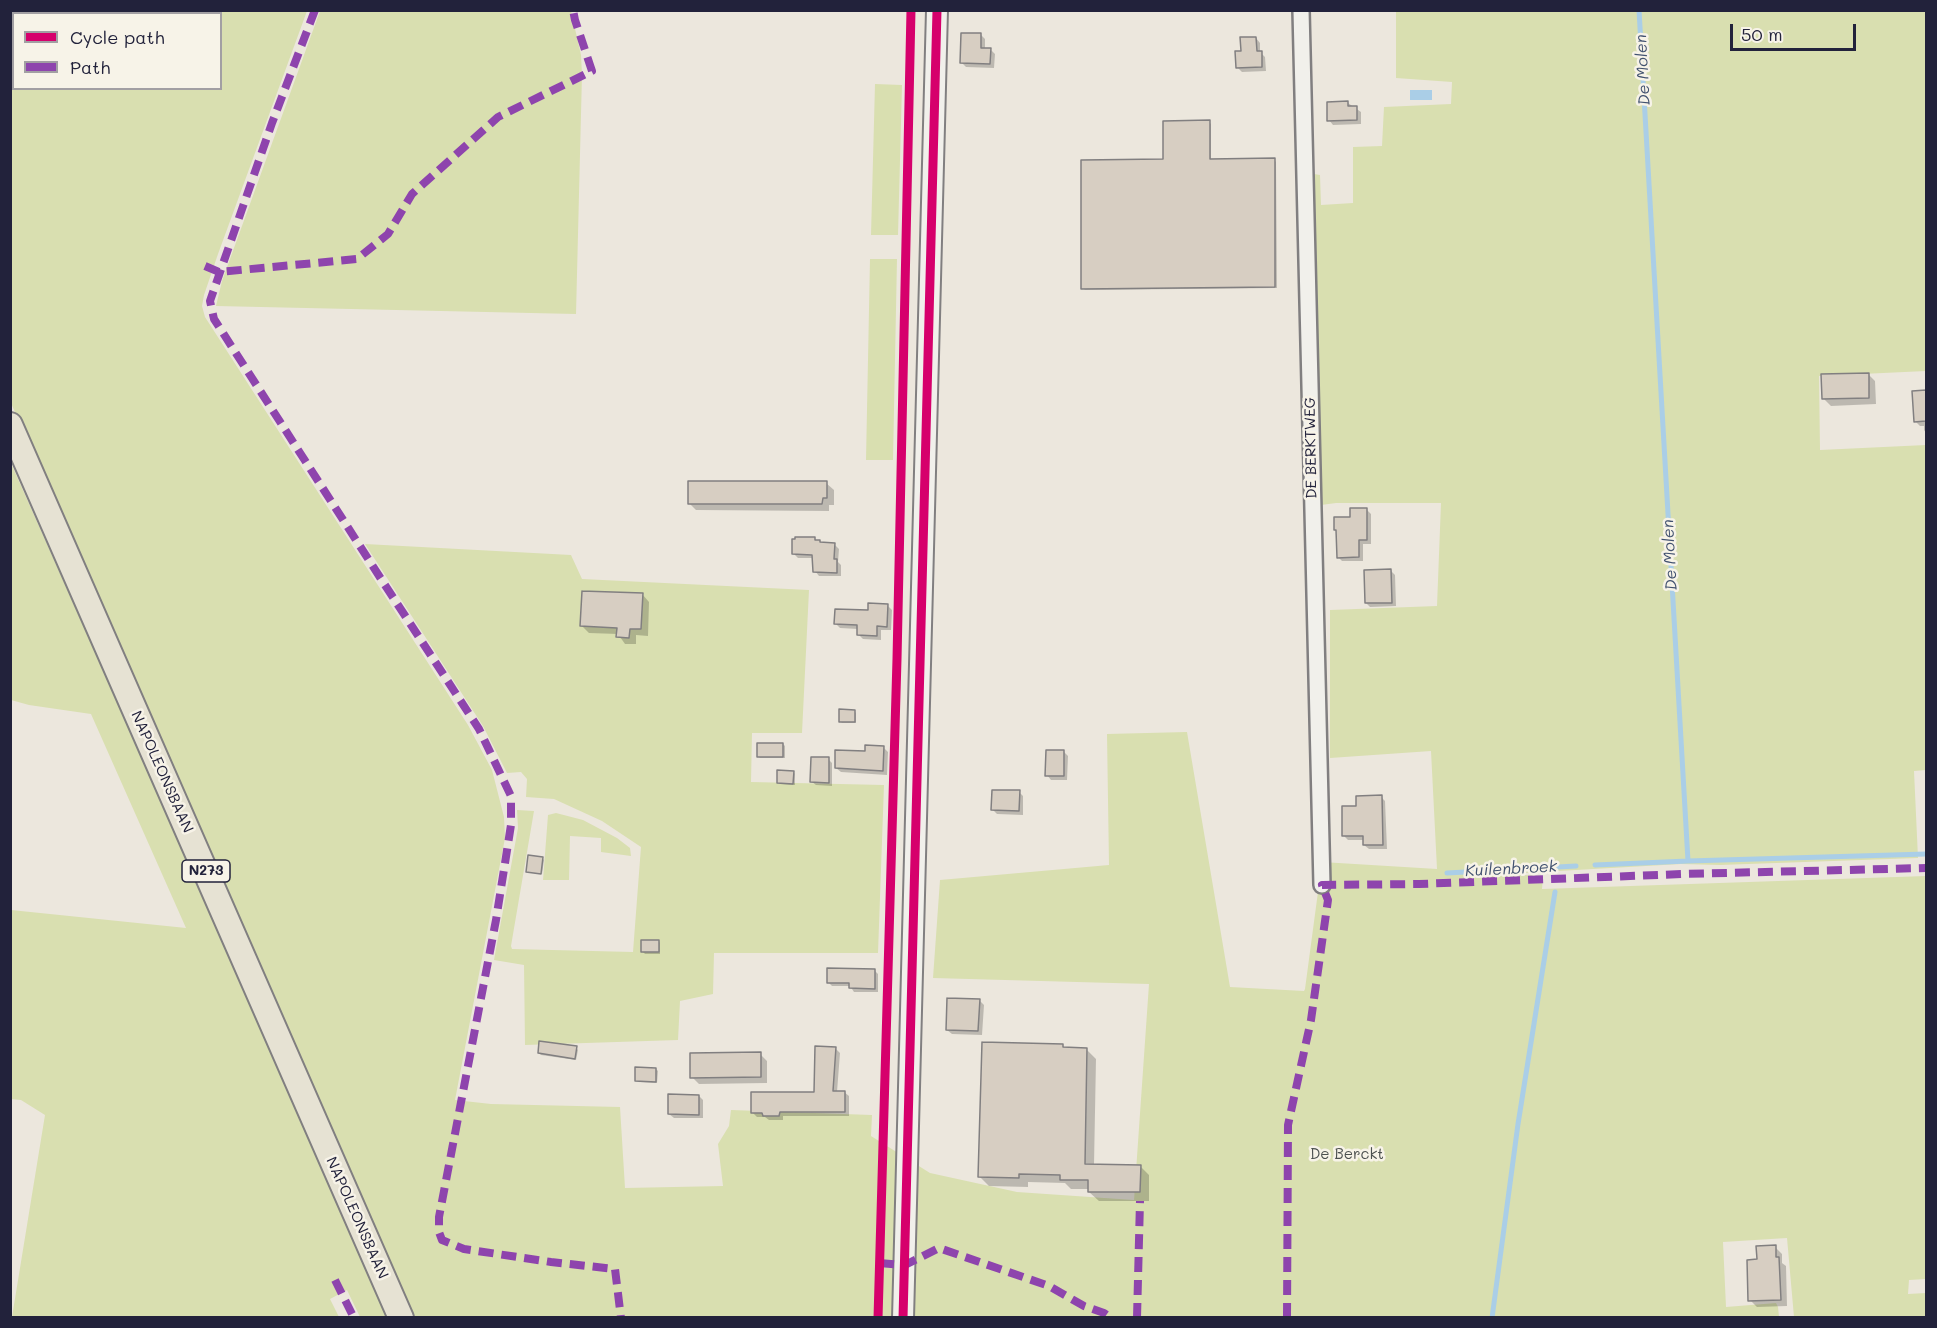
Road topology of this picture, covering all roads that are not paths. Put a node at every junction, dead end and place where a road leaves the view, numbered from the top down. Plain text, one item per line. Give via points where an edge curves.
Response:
1 (937, 10) edge
2 (1301, 10) edge
3 (10, 425) edge
4 (1322, 885) dead end
5 (401, 1317) edge
6 (903, 1317) edge

1 - 6 street
2 - 4 street, DE BERKTWEG
3 - 5 main road, NAPOLEONSBAAN / N273

